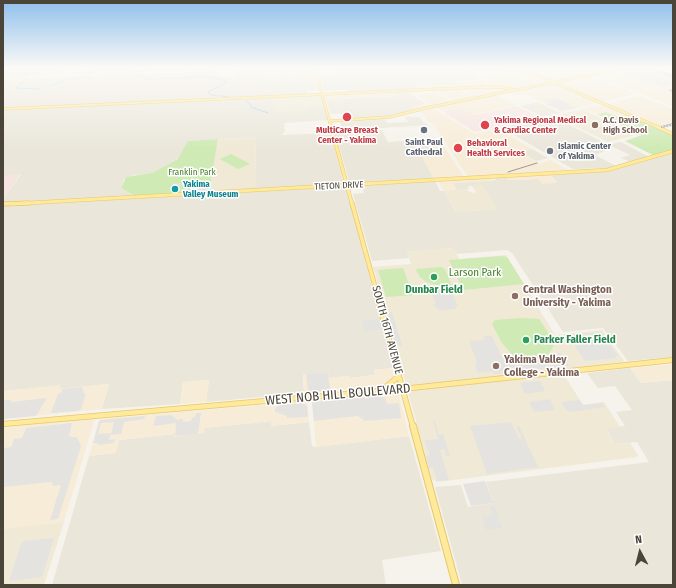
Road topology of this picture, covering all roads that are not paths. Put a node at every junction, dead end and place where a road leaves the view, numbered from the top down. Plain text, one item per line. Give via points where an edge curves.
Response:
1 (313, 95) edge
2 (323, 95) edge
3 (487, 95) edge
4 (585, 95) edge
5 (3, 109) edge
6 (330, 121) junction
7 (673, 134) edge
8 (673, 151) edge
9 (348, 185) junction
10 (3, 204) edge
11 (673, 360) edge
12 (399, 375) junction
13 (402, 389) junction
14 (382, 390) junction
15 (3, 424) edge
16 (456, 585) edge

1 - 5 main road
2 - 6 main road, SOUTH 16TH AVENUE
3 - 6 main road via 395,116
4 - 7 main road
6 - 9 main road, SOUTH 16TH AVENUE
8 - 9 main road, TIETON DRIVE via 607,170
9 - 10 main road, TIETON DRIVE
9 - 12 main road, SOUTH 16TH AVENUE
11 - 13 main road, WEST NOB HILL BOULEVARD
12 - 13 main road, SOUTH 16TH AVENUE
12 - 14 main road
13 - 14 main road, WEST NOB HILL BOULEVARD
13 - 16 main road, SOUTH 16TH AVENUE
14 - 15 main road, WEST NOB HILL BOULEVARD

